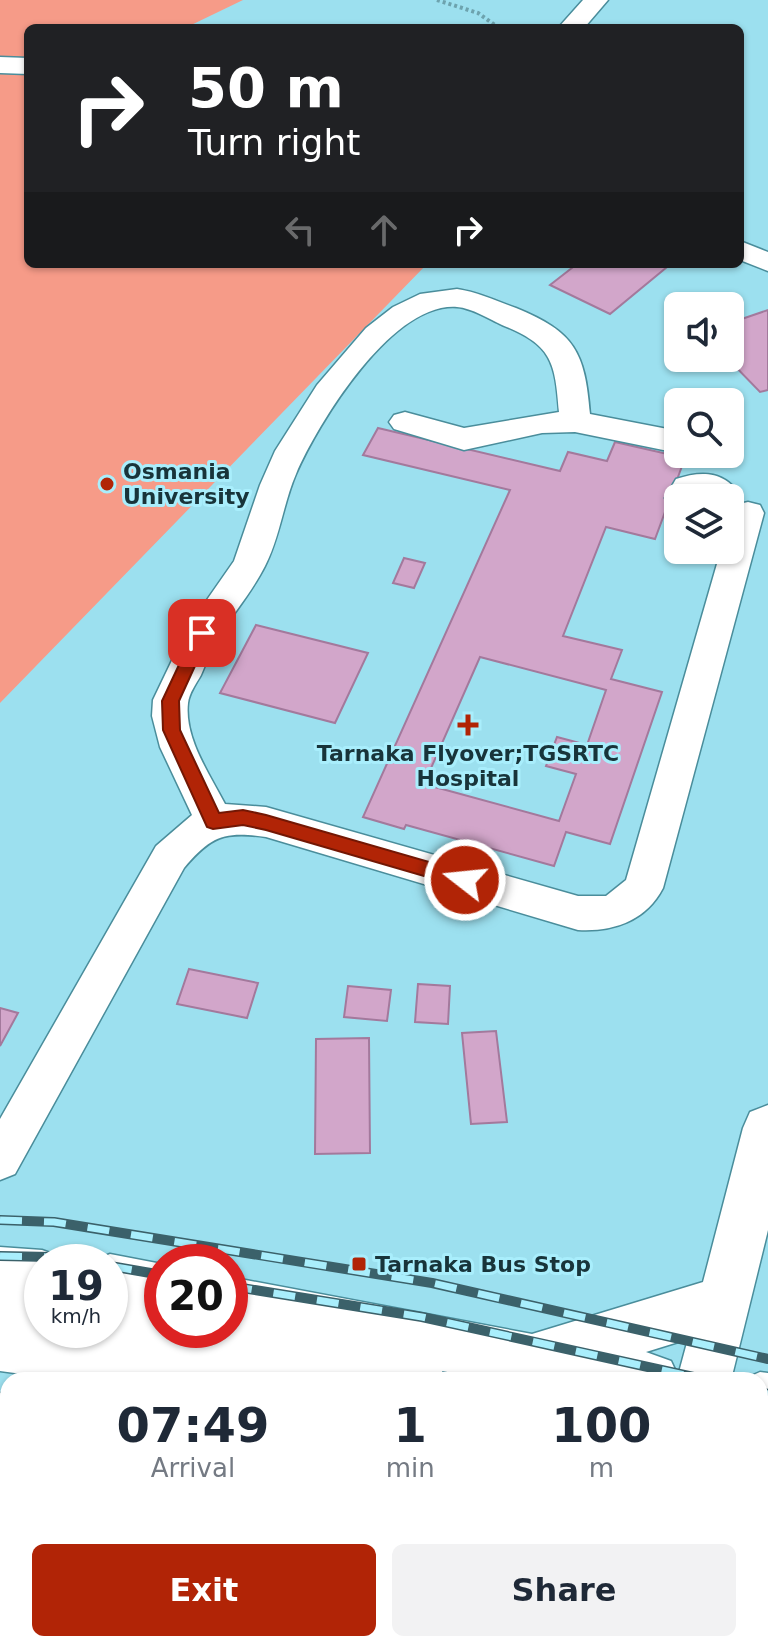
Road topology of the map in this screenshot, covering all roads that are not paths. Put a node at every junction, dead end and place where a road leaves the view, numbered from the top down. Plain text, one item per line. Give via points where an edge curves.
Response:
1 (596, 0) edge
2 (574, 24) edge
3 (0, 65) edge
4 (24, 66) edge
5 (744, 252) edge
6 (768, 262) edge
7 (405, 422) dead end
8 (575, 422) junction
9 (664, 439) edge
10 (708, 564) edge
11 (213, 821) junction
12 (768, 1128) edge
13 (0, 1160) edge
14 (0, 1272) edge
15 (24, 1274) edge
16 (725, 1301) junction
17 (248, 1306) edge
18 (0, 1308) edge
19 (24, 1311) edge
20 (0, 1344) edge
21 (248, 1345) edge
22 (532, 1361) junction
23 (191, 1372) edge
24 (380, 1372) edge
25 (601, 1372) edge
26 (706, 1372) edge

1 - 2 street
3 - 4 street
5 - 6 street
7 - 8 street via 464,439 542,423
8 - 9 street
8 - 11 street via 571,366 564,350 531,324 456,298 437,298 408,310 372,339 300,433 279,476 251,562 202,633 170,701 172,730
10 - 11 street via 643,888 615,913 578,913 266,822 243,817
11 - 13 street via 190,833 170,857
12 - 16 main road
14 - 15 main road
16 - 22 main road
16 - 26 main road
17 - 22 main road
18 - 19 main road
20 - 23 main road
21 - 24 main road
22 - 25 main road

